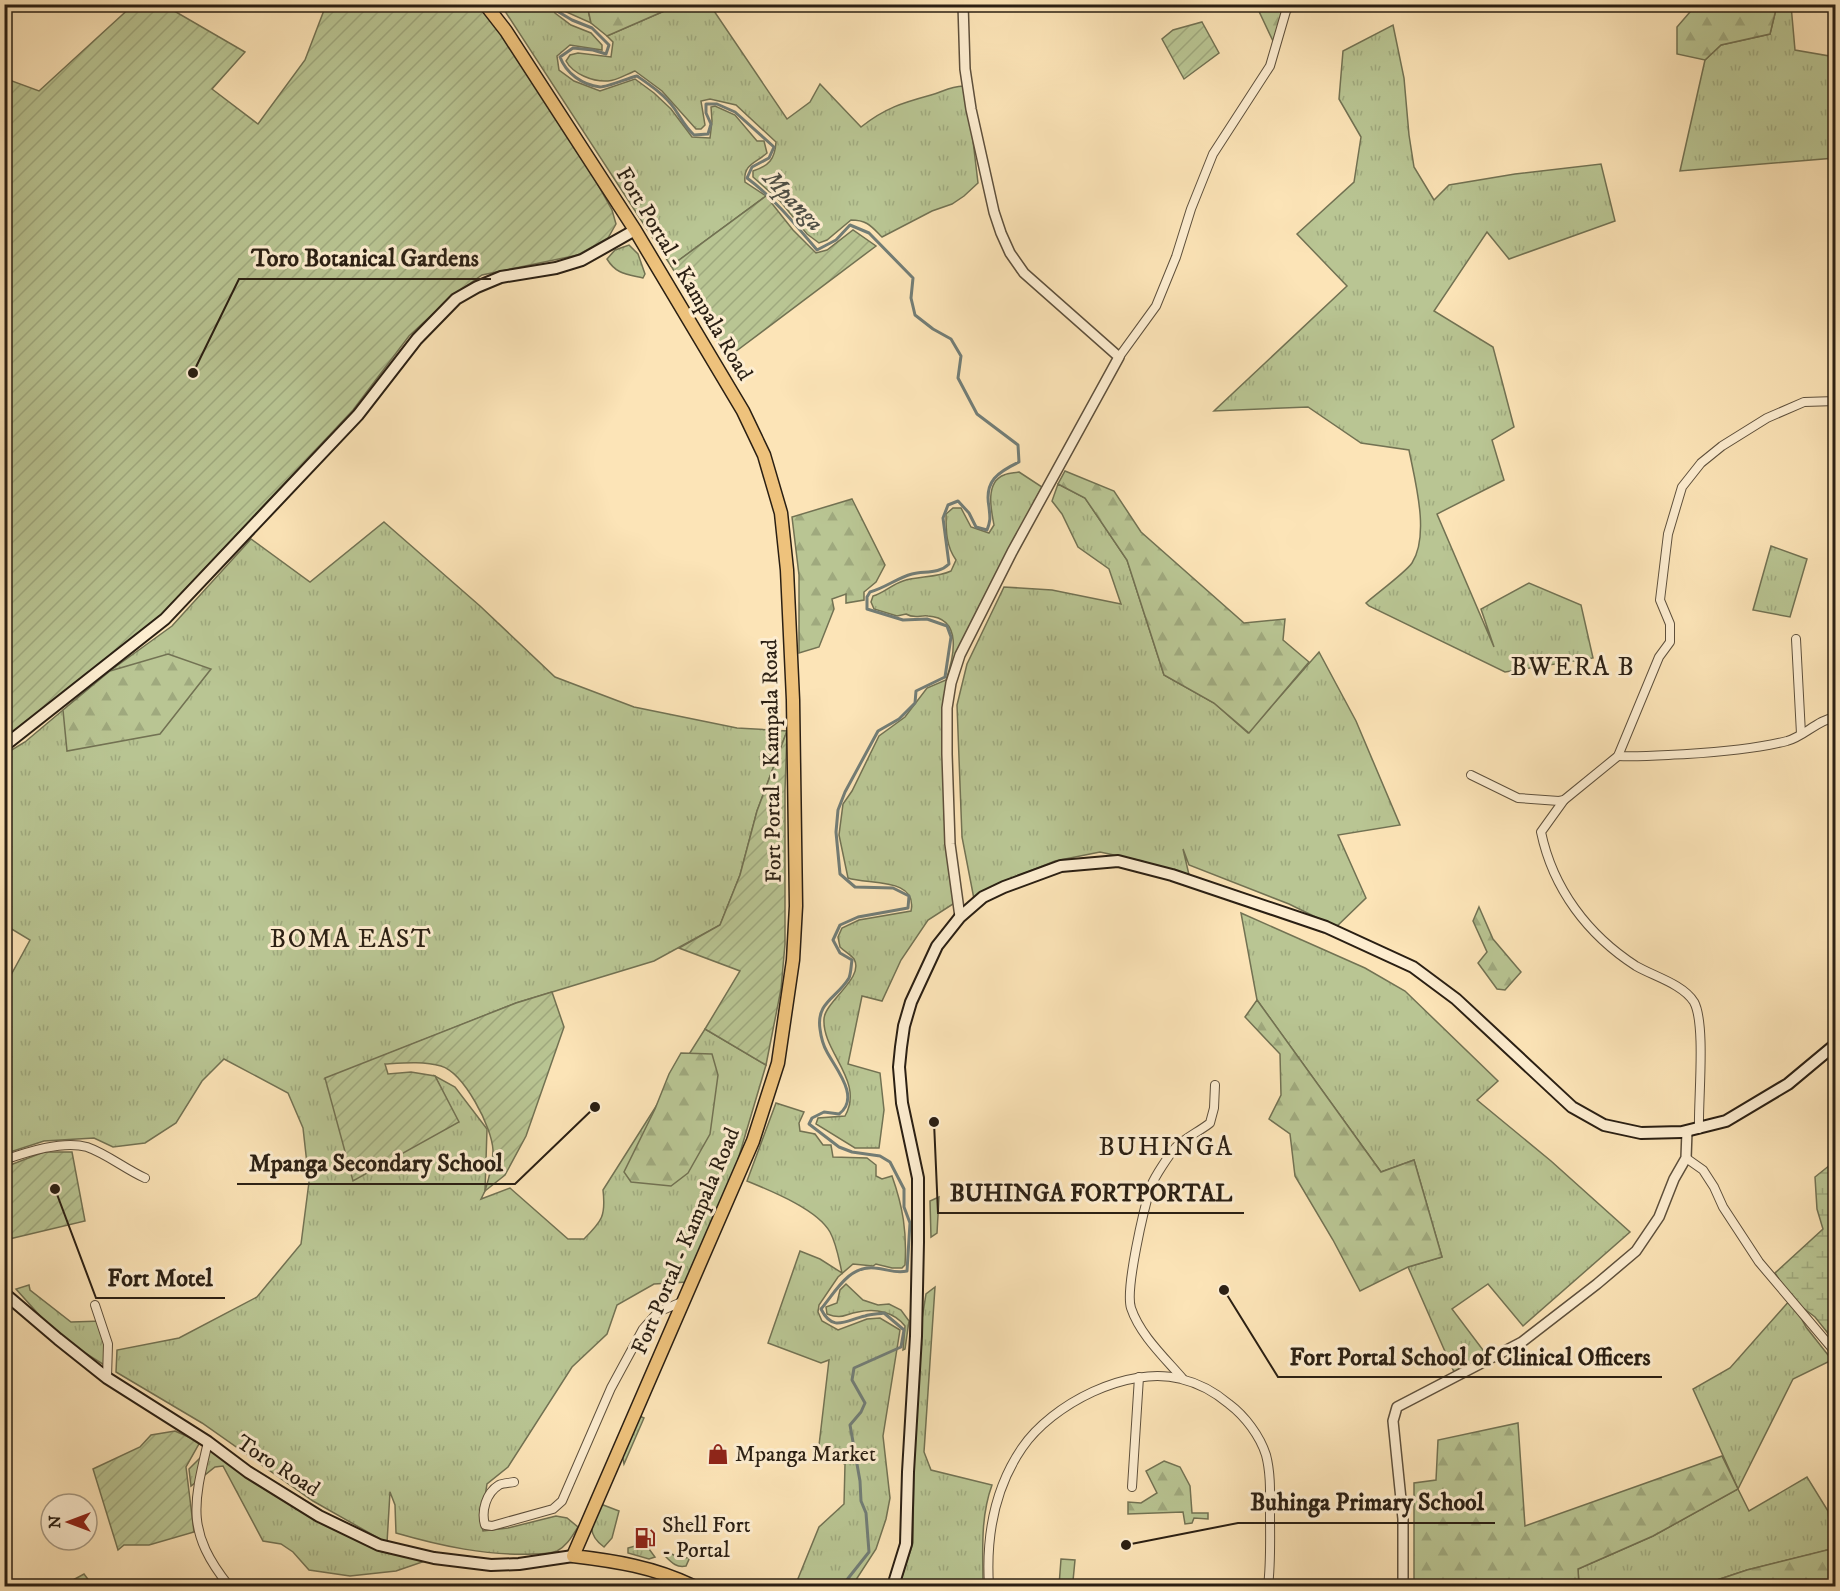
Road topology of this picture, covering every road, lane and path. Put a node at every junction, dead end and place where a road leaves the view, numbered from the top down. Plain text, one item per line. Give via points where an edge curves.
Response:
1 (485, 4) edge
2 (963, 4) edge
3 (1291, 4) edge
4 (635, 230) junction
5 (1119, 357) junction
6 (1836, 401) edge
7 (1796, 639) dead end
8 (1836, 717) edge
9 (1802, 734) junction
10 (4, 746) edge
11 (1618, 756) junction
12 (1471, 775) dead end
13 (1564, 800) junction
14 (960, 917) junction
15 (1836, 1044) edge
16 (1215, 1085) dead end
17 (1699, 1129) junction
18 (1682, 1132) junction
19 (1686, 1158) junction
20 (4, 1160) edge
21 (145, 1178) dead end
22 (4, 1293) edge
23 (684, 1301) junction
24 (95, 1305) dead end
25 (1836, 1353) edge
26 (1140, 1377) junction
27 (107, 1378) junction
28 (1183, 1379) junction
29 (208, 1442) junction
30 (514, 1482) dead end
31 (1132, 1487) dead end
32 (573, 1556) junction
33 (229, 1587) edge
34 (693, 1587) edge
35 (893, 1587) edge
36 (989, 1587) edge
37 (1268, 1587) edge
38 (1403, 1587) edge

1 - 4 highway, Fort Portal - Kampala Road
2 - 5 street via 971,109 994,212 1010,253 1024,273
3 - 5 street via 1270,66 1212,154 1156,306
4 - 10 main road via 582,260 501,277 456,299 417,339 358,415 165,619
4 - 23 highway, Fort Portal - Kampala Road via 743,411 764,455 781,513 788,582 796,906 786,1010 778,1063 753,1141
5 - 14 street via 1007,562 960,655 951,682 947,708 950,844
6 - 11 street via 1804,402 1767,418 1701,463 1682,487 1668,534 1660,600 1670,624 1670,642 1659,657
7 - 9 street
8 - 9 street via 1824,719
9 - 11 street via 1789,740 1720,752
11 - 13 street
12 - 13 street via 1518,798
13 - 17 street via 1541,832 1548,862 1560,886 1601,939 1693,1000 1700,1030
14 - 18 main road via 983,897 1004,886 1061,866 1118,861 1161,872 1326,927 1413,967 1456,999 1572,1107 1604,1125 1641,1133
14 - 35 main road via 937,946 911,1002 900,1047 902,1103 918,1178 918,1242 906,1544
15 - 17 main road via 1788,1084 1726,1121
16 - 28 street via 1210,1123 1176,1147 1152,1183 1131,1280 1131,1309 1144,1333
17 - 18 main road
18 - 19 street
19 - 25 street via 1703,1170 1760,1262
19 - 38 street via 1659,1217 1636,1251 1522,1342 1397,1407 1394,1421 1403,1519
20 - 21 street via 55,1147 86,1147
22 - 27 main road, Toro Road
23 - 30 street via 658,1312 643,1329 610,1388 562,1501 553,1509 485,1525 483,1511 489,1494 500,1485
23 - 32 highway, Fort Portal - Kampala Road
24 - 27 street via 108,1344
26 - 28 street
26 - 31 street
26 - 36 street via 1101,1389 1065,1407 1022,1448 992,1518
27 - 29 main road, Toro Road
28 - 37 street via 1221,1397 1236,1409 1263,1447 1269,1477
29 - 32 main road, Toro Road via 319,1516 379,1545 434,1558 491,1565
29 - 33 street via 198,1488 198,1529 206,1552
32 - 34 highway via 632,1564 670,1575

